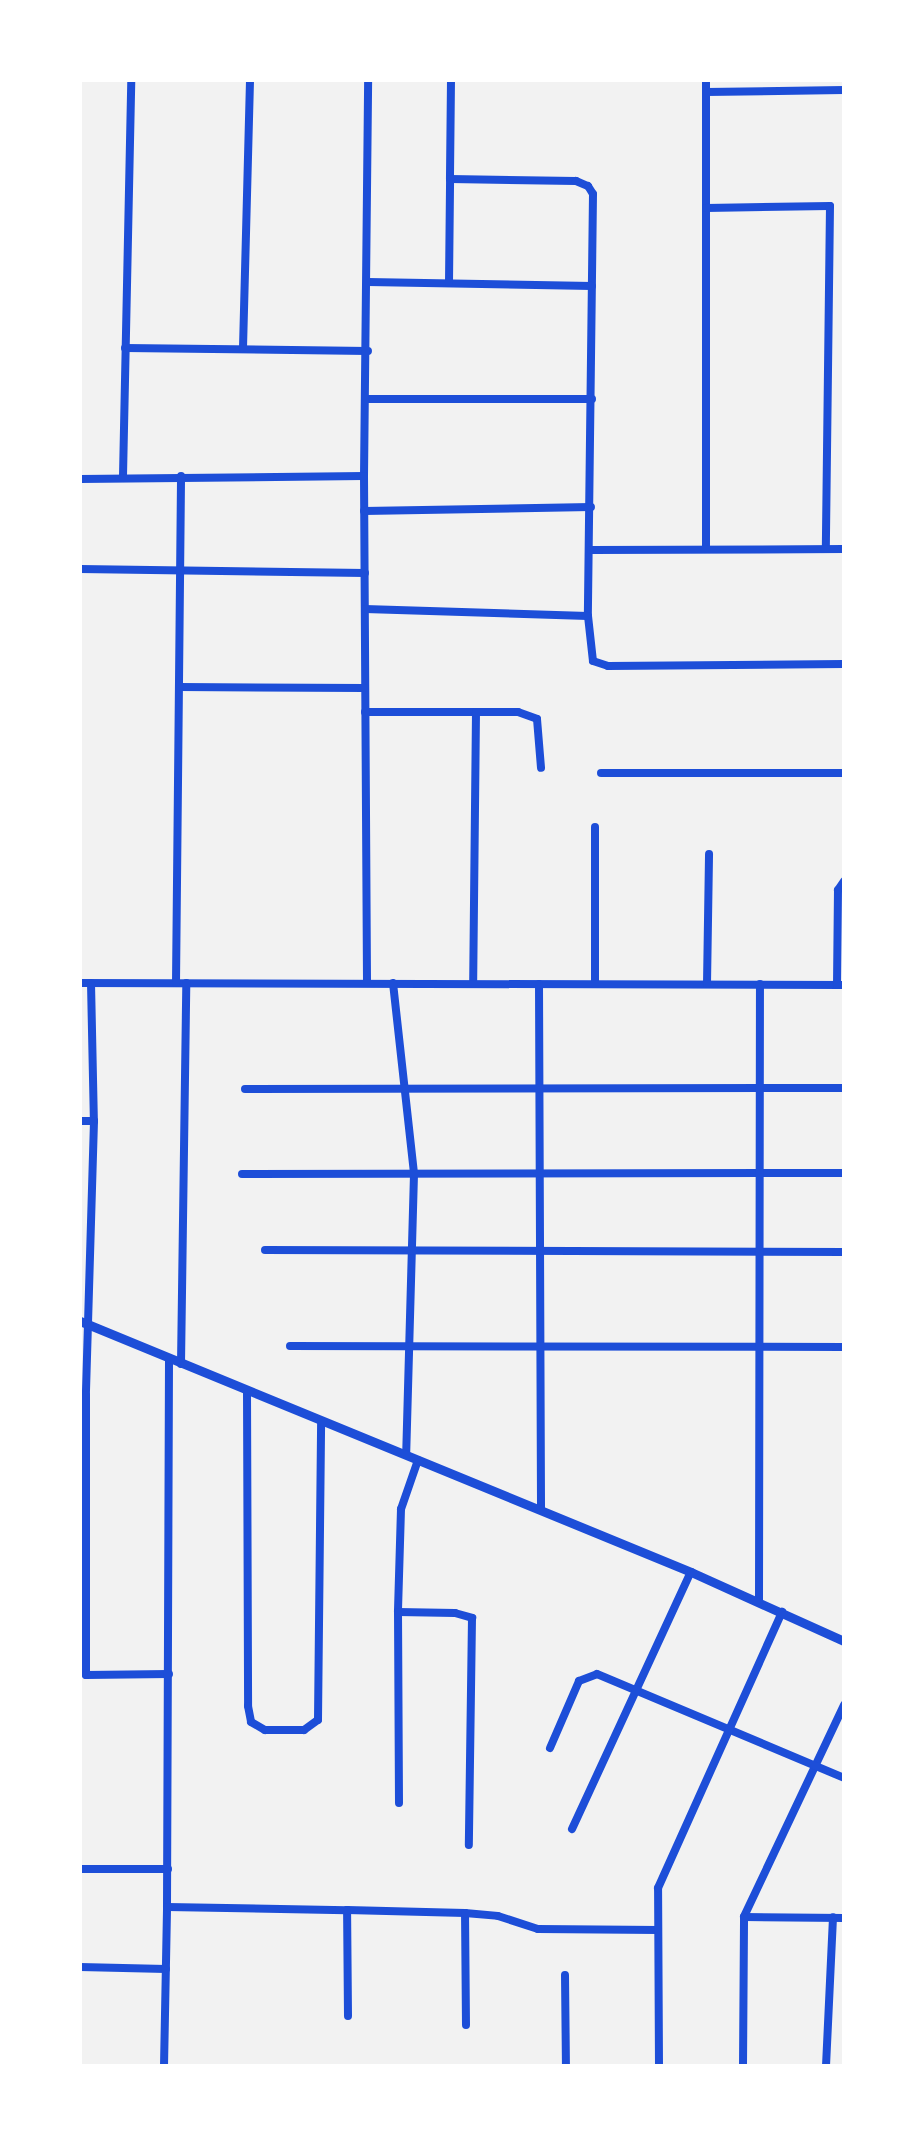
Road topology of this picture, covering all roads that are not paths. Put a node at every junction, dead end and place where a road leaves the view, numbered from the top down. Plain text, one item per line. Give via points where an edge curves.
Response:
1 (131, 80) edge
2 (250, 80) edge
3 (368, 80) edge
4 (451, 80) edge
5 (706, 80) edge
6 (844, 90) edge
7 (706, 92) junction
8 (450, 180) junction
9 (830, 206) junction
10 (844, 206) edge
11 (706, 208) junction
12 (368, 282) junction
13 (449, 283) junction
14 (592, 286) junction
15 (126, 348) junction
16 (243, 348) junction
17 (368, 351) junction
18 (368, 399) junction
19 (592, 399) junction
20 (123, 476) junction
21 (181, 476) junction
22 (364, 476) junction
23 (80, 480) edge
24 (591, 508) junction
25 (364, 511) junction
26 (706, 549) junction
27 (826, 549) junction
28 (844, 549) edge
29 (591, 550) junction
30 (80, 569) edge
31 (180, 570) junction
32 (365, 573) junction
33 (365, 609) junction
34 (588, 616) junction
35 (844, 664) edge
36 (179, 687) junction
37 (365, 688) junction
38 (366, 712) junction
39 (476, 712) junction
40 (540, 768) dead end
41 (600, 773) dead end
42 (844, 773) edge
43 (595, 827) dead end
44 (709, 854) dead end
45 (844, 880) edge
46 (80, 983) edge
47 (92, 983) junction
48 (181, 983) junction
49 (367, 984) junction
50 (394, 984) junction
51 (473, 984) junction
52 (539, 984) junction
53 (595, 984) junction
54 (707, 984) junction
55 (760, 984) junction
56 (841, 985) edge
57 (539, 1086) junction
58 (405, 1088) junction
59 (844, 1088) edge
60 (245, 1089) dead end
61 (760, 1089) junction
62 (80, 1120) edge
63 (94, 1121) junction
64 (539, 1171) junction
65 (844, 1173) edge
66 (242, 1174) dead end
67 (414, 1174) junction
68 (760, 1176) junction
69 (265, 1250) dead end
70 (412, 1250) junction
71 (540, 1251) junction
72 (760, 1252) junction
73 (844, 1252) edge
74 (84, 1322) edge
75 (540, 1344) junction
76 (759, 1344) junction
77 (290, 1346) dead end
78 (412, 1347) junction
79 (844, 1347) edge
80 (169, 1360) junction
81 (182, 1364) junction
82 (247, 1391) junction
83 (83, 1395) edge
84 (320, 1421) junction
85 (406, 1456) junction
86 (418, 1460) junction
87 (540, 1510) junction
88 (691, 1572) junction
89 (759, 1602) junction
90 (398, 1612) junction
91 (782, 1612) junction
92 (844, 1641) edge
93 (169, 1674) junction
94 (83, 1675) edge
95 (637, 1689) junction
96 (844, 1705) edge
97 (726, 1732) junction
98 (550, 1748) dead end
99 (816, 1767) junction
100 (844, 1778) edge
101 (399, 1802) dead end
102 (572, 1830) dead end
103 (469, 1845) dead end
104 (80, 1869) edge
105 (168, 1869) junction
106 (167, 1907) junction
107 (347, 1910) junction
108 (465, 1913) junction
109 (744, 1917) junction
110 (833, 1917) junction
111 (844, 1918) edge
112 (658, 1930) junction
113 (80, 1968) edge
114 (166, 1968) junction
115 (565, 1975) dead end
116 (348, 2016) dead end
117 (466, 2025) dead end
118 (164, 2066) edge
119 (566, 2066) edge
120 (658, 2066) edge
121 (744, 2066) edge
122 (826, 2066) edge

1 - 15 street
2 - 16 street
3 - 12 street
4 - 8 street
5 - 7 street
6 - 7 street
7 - 11 street
8 - 13 street
8 - 14 street via 567,180 588,186 594,198
9 - 10 street
9 - 11 street
9 - 27 street
11 - 26 street
12 - 13 street
12 - 17 street
13 - 14 street
14 - 19 street
15 - 16 street
15 - 20 street
16 - 17 street
17 - 18 street
18 - 19 street
18 - 22 street
19 - 24 street
20 - 21 street
20 - 23 street
21 - 22 street
21 - 31 street
22 - 25 street
24 - 25 street
24 - 29 street
25 - 32 street
26 - 27 street
26 - 29 street
27 - 28 street
29 - 34 street
30 - 31 street
31 - 32 street
31 - 36 street
32 - 33 street
33 - 34 street
33 - 37 street
34 - 35 street via 590,654 608,666
36 - 37 street
36 - 48 street
37 - 38 street
38 - 39 street
38 - 49 street
39 - 40 street via 537,718
39 - 51 street
41 - 42 street
43 - 53 street
44 - 54 street
45 - 56 street via 838,890
46 - 47 street
47 - 48 street
47 - 63 street
48 - 49 street
48 - 81 street
49 - 50 street
50 - 51 street
50 - 58 street
51 - 52 street
52 - 53 street
52 - 57 street
53 - 54 street
54 - 55 street
55 - 56 street
55 - 61 street
57 - 58 street
57 - 61 street
57 - 64 street
58 - 60 street
58 - 67 street
59 - 61 street
61 - 68 street
62 - 63 street
63 - 74 street
64 - 67 street
64 - 68 street
64 - 71 street
65 - 68 street
66 - 67 street
67 - 70 street
68 - 72 street
69 - 70 street
70 - 71 street
70 - 78 street
71 - 72 street
71 - 75 street
72 - 73 street
72 - 76 street
74 - 80 street
74 - 83 street
75 - 76 street
75 - 78 street
75 - 87 street
76 - 79 street
76 - 89 street
77 - 78 street
78 - 85 street
80 - 81 street
80 - 93 street
81 - 82 street
82 - 84 street
82 - 84 street via 248,1706 251,1722 264,1730 304,1730 318,1720
83 - 94 street
84 - 85 street
85 - 86 street
86 - 87 street
86 - 90 street via 401,1509
87 - 88 street
88 - 89 street
88 - 95 street
89 - 91 street
90 - 101 street
90 - 103 street via 472,1618
91 - 92 street
91 - 97 street
93 - 94 street
93 - 105 street
95 - 97 street
95 - 98 street via 597,1674 583,1676
95 - 102 street
96 - 99 street
97 - 99 street
97 - 112 street via 658,1888
99 - 100 street
99 - 109 street
104 - 105 street
105 - 106 street
106 - 107 street
106 - 114 street
107 - 108 street
107 - 116 street
108 - 112 street via 538,1929
108 - 117 street
109 - 110 street
109 - 121 street
110 - 111 street
110 - 122 street
112 - 120 street
113 - 114 street
114 - 118 street
115 - 119 street

